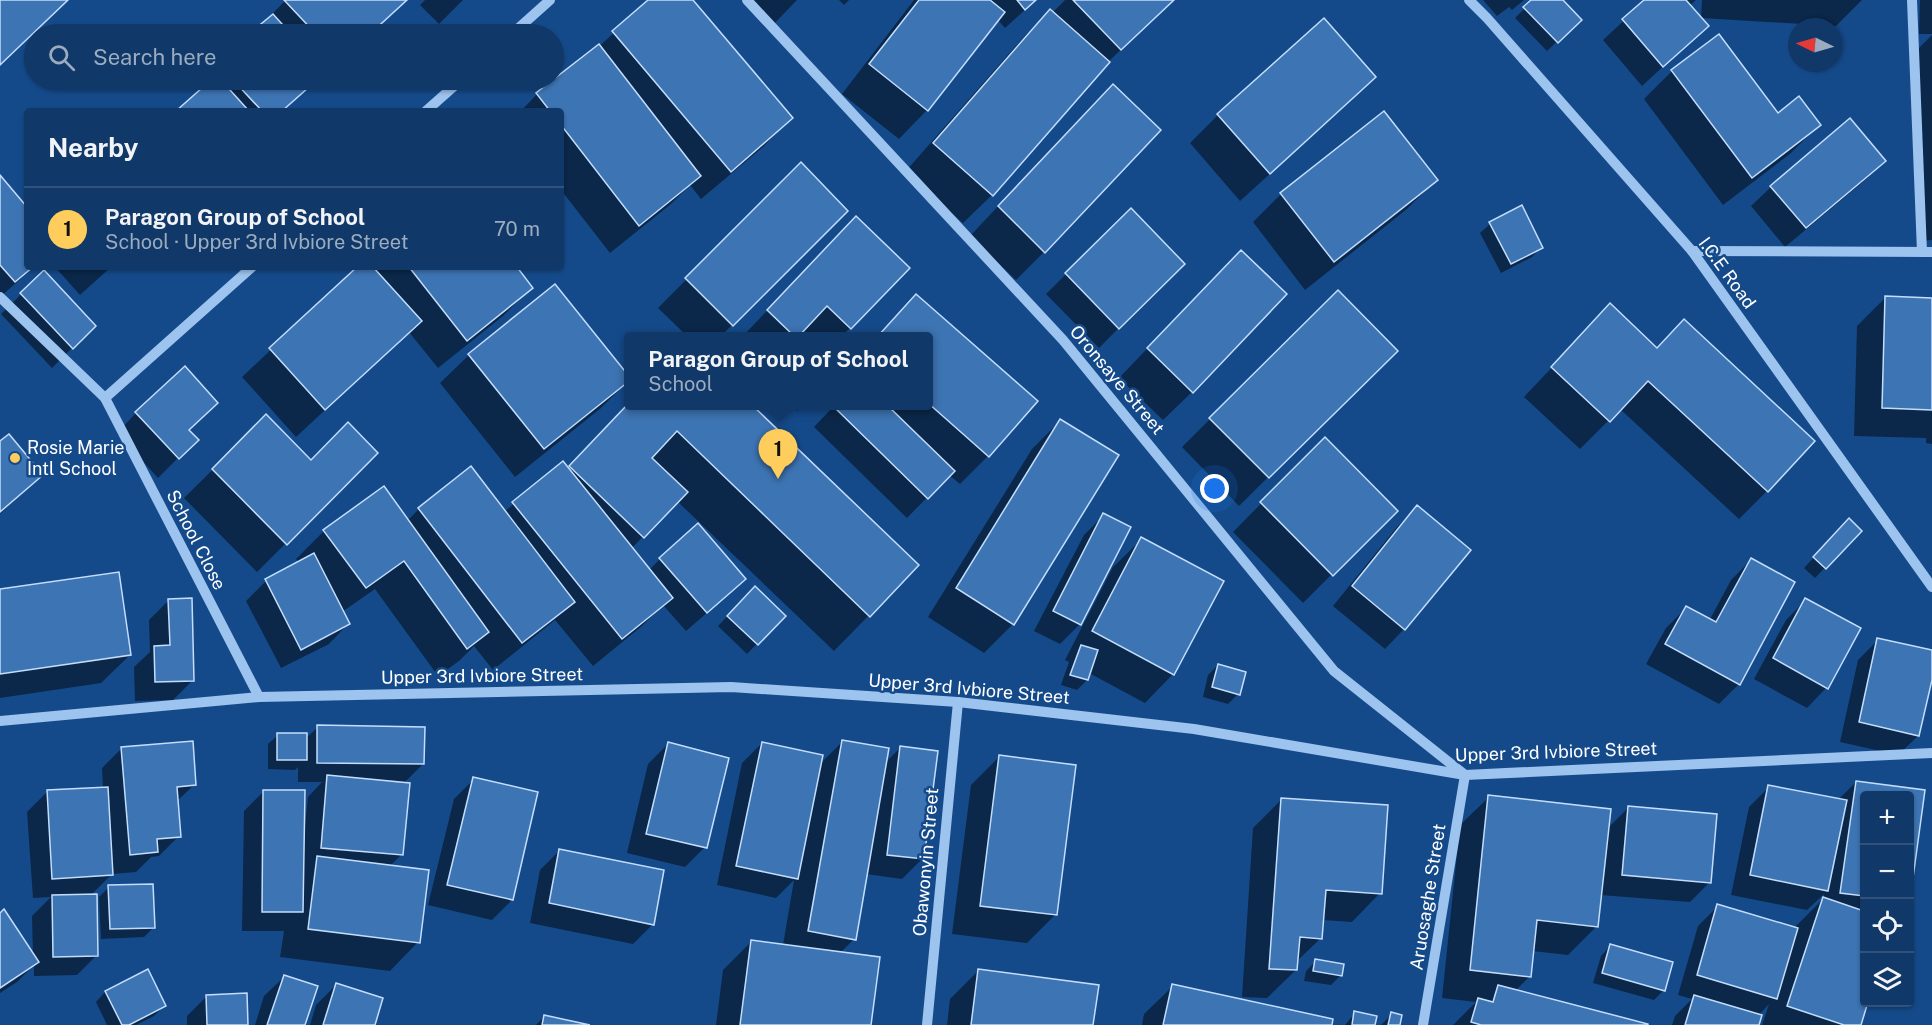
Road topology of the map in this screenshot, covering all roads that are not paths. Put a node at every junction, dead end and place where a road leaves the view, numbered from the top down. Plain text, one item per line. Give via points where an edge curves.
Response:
1 (550, 0) edge
2 (747, 0) edge
3 (1468, 0) edge
4 (1912, 0) edge
5 (523, 24) edge
6 (450, 90) edge
7 (429, 108) edge
8 (1692, 251) junction
9 (1927, 252) edge
10 (249, 270) edge
11 (0, 297) edge
12 (105, 398) junction
13 (1932, 587) edge
14 (259, 698) junction
15 (958, 702) junction
16 (0, 721) edge
17 (1932, 753) edge
18 (1465, 775) junction
19 (927, 1025) edge
20 (1423, 1025) edge

1 - 5 street
2 - 18 street, Oronsaye Street via 1063,340 1334,671
3 - 8 street, I.C.E Road
4 - 9 street
6 - 7 street
8 - 9 street
8 - 13 street, I.C.E Road
10 - 12 street
11 - 12 street, School Close
12 - 14 street, School Close
14 - 15 street, Upper 3rd Ivbiore Street via 731,687
14 - 16 street, Upper 3rd Ivbiore Street
15 - 18 street, Upper 3rd Ivbiore Street via 1194,729
15 - 19 street, Obawonyin Street
17 - 18 street, Upper 3rd Ivbiore Street
18 - 20 street, Aruosaghe Street

